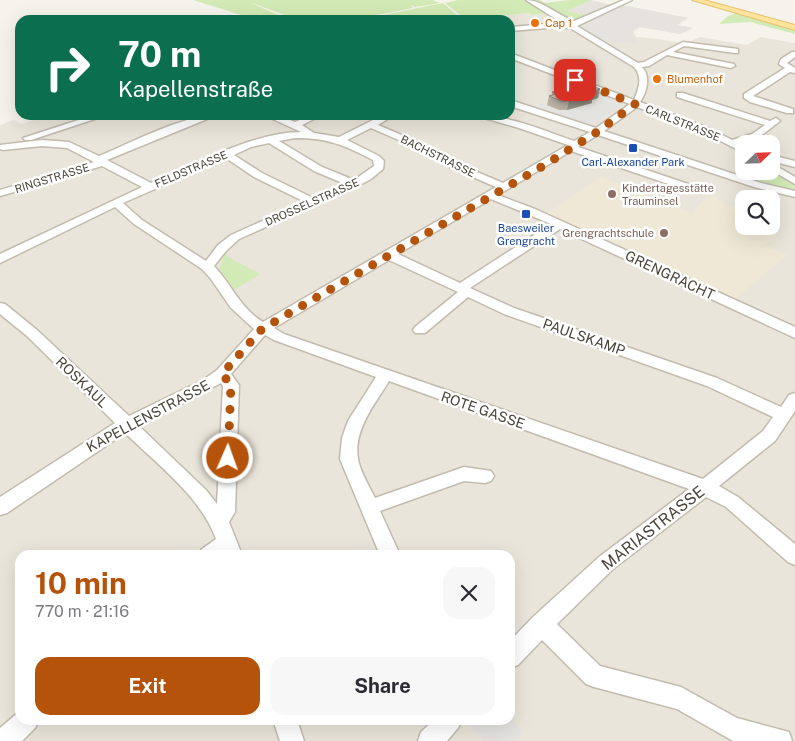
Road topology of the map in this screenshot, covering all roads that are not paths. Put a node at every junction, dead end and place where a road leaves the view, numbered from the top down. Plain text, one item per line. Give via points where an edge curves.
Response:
1 (529, 0) edge
2 (629, 0) edge
3 (696, 0) edge
4 (562, 23) junction
5 (573, 24) junction
6 (795, 28) edge
7 (515, 29) edge
8 (544, 29) junction
9 (556, 32) dead end
10 (735, 51) dead end
11 (666, 53) junction
12 (795, 54) edge
13 (515, 57) edge
14 (632, 57) dead end
15 (655, 58) junction
16 (637, 65) junction
17 (731, 66) dead end
18 (792, 70) edge
19 (680, 96) dead end
20 (635, 104) junction
21 (515, 105) edge
22 (793, 110) edge
23 (88, 120) edge
24 (200, 120) edge
25 (282, 120) edge
26 (306, 120) edge
27 (380, 120) edge
28 (498, 120) edge
29 (771, 124) junction
30 (74, 125) junction
31 (295, 125) junction
32 (371, 125) junction
33 (597, 132) junction
34 (311, 135) junction
35 (269, 139) junction
36 (340, 140) junction
37 (731, 143) junction
38 (69, 145) junction
39 (735, 145) edge
40 (573, 146) junction
41 (2, 147) edge
42 (226, 154) junction
43 (101, 161) junction
44 (780, 162) edge
45 (793, 164) edge
46 (780, 172) edge
47 (735, 178) edge
48 (742, 180) edge
49 (795, 181) edge
50 (354, 184) junction
51 (151, 187) junction
52 (504, 187) junction
53 (699, 191) dead end
54 (0, 193) edge
55 (795, 194) edge
56 (490, 195) junction
57 (116, 202) junction
58 (313, 202) junction
59 (559, 224) junction
60 (387, 254) junction
61 (0, 258) edge
62 (206, 266) junction
63 (463, 290) junction
64 (0, 307) edge
65 (262, 329) junction
66 (420, 330) dead end
67 (795, 333) edge
68 (222, 374) junction
69 (385, 375) junction
70 (795, 399) edge
71 (783, 415) junction
72 (126, 425) junction
73 (485, 476) dead end
74 (705, 487) junction
75 (0, 507) edge
76 (370, 507) junction
77 (219, 521) junction
78 (230, 549) edge
79 (388, 550) edge
80 (795, 556) edge
81 (541, 624) junction
82 (515, 652) edge
83 (22, 725) edge
84 (287, 725) edge
85 (445, 725) edge
86 (4, 741) edge
87 (292, 741) edge
88 (430, 741) edge
89 (780, 741) edge

1 - 4 street
2 - 5 street
3 - 6 main road
4 - 5 street
4 - 8 street
5 - 16 street
7 - 8 street
8 - 9 street
10 - 11 street via 683,44
11 - 15 street
11 - 17 street
12 - 18 street via 783,64
13 - 20 street, CARLSTRASSE
14 - 15 street
15 - 16 street
16 - 20 street via 644,80
18 - 22 street via 747,96
19 - 29 street
20 - 33 street, KAPELLENSTRASSE
20 - 37 street, CARLSTRASSE
21 - 33 street
22 - 29 street
23 - 30 street
24 - 43 street, RINGSTRASSE
25 - 31 street
26 - 31 street
27 - 32 street
28 - 40 street
29 - 37 street via 755,136
30 - 38 street via 62,136
30 - 41 street
31 - 34 street
32 - 36 street
32 - 52 street, BACHSTRASSE
33 - 40 street, KAPELLENSTRASSE
33 - 47 street
34 - 35 street, FELDSTRASSE
34 - 36 street, FELDSTRASSE
35 - 42 street, FELDSTRASSE
35 - 50 street via 318,170
36 - 50 street, DROSSELSTRASSE via 379,161 379,167
37 - 39 street, CARLSTRASSE
38 - 41 street via 42,142
38 - 43 street
40 - 52 street, KAPELLENSTRASSE
40 - 53 street
42 - 51 street, FELDSTRASSE
42 - 58 street via 258,175
43 - 51 street
43 - 54 street, RINGSTRASSE
44 - 45 street
46 - 49 street
48 - 55 street
50 - 58 street, DROSSELSTRASSE
51 - 57 street, FELDSTRASSE
52 - 56 street, KAPELLENSTRASSE
56 - 59 street, GRENGRACHT
56 - 60 street, KAPELLENSTRASSE
57 - 61 street, FELDSTRASSE
57 - 62 street, ROTE GASSE via 138,222
58 - 62 street, DROSSELSTRASSE via 235,237
59 - 63 street
59 - 67 street, GRENGRACHT
60 - 63 street, PAULSKAMP
60 - 65 street, KAPELLENSTRASSE
62 - 65 street, ROTE GASSE via 236,305
63 - 66 street
63 - 71 street, PAULSKAMP via 510,311 712,382
64 - 72 street, ROSKAUL via 32,333
65 - 68 street, KAPELLENSTRASSE
65 - 69 street, ROTE GASSE
68 - 72 street, KAPELLENSTRASSE via 192,393
68 - 77 street via 231,385 226,512
69 - 74 street, ROTE GASSE
69 - 76 street via 356,422 350,438 349,459
70 - 71 street, MARIASTRASSE
71 - 74 street, MARIASTRASSE via 769,436
72 - 75 street, KAPELLENSTRASSE
72 - 77 street, ROSKAUL via 200,495
73 - 76 street via 464,474
74 - 80 street, ROTE GASSE via 732,502
74 - 81 street, MARIASTRASSE via 606,564
76 - 79 street
77 - 78 street, ROSKAUL
81 - 82 street, MARIASTRASSE
81 - 89 street via 594,676 681,699 733,729
83 - 86 street
84 - 87 street
85 - 88 street

